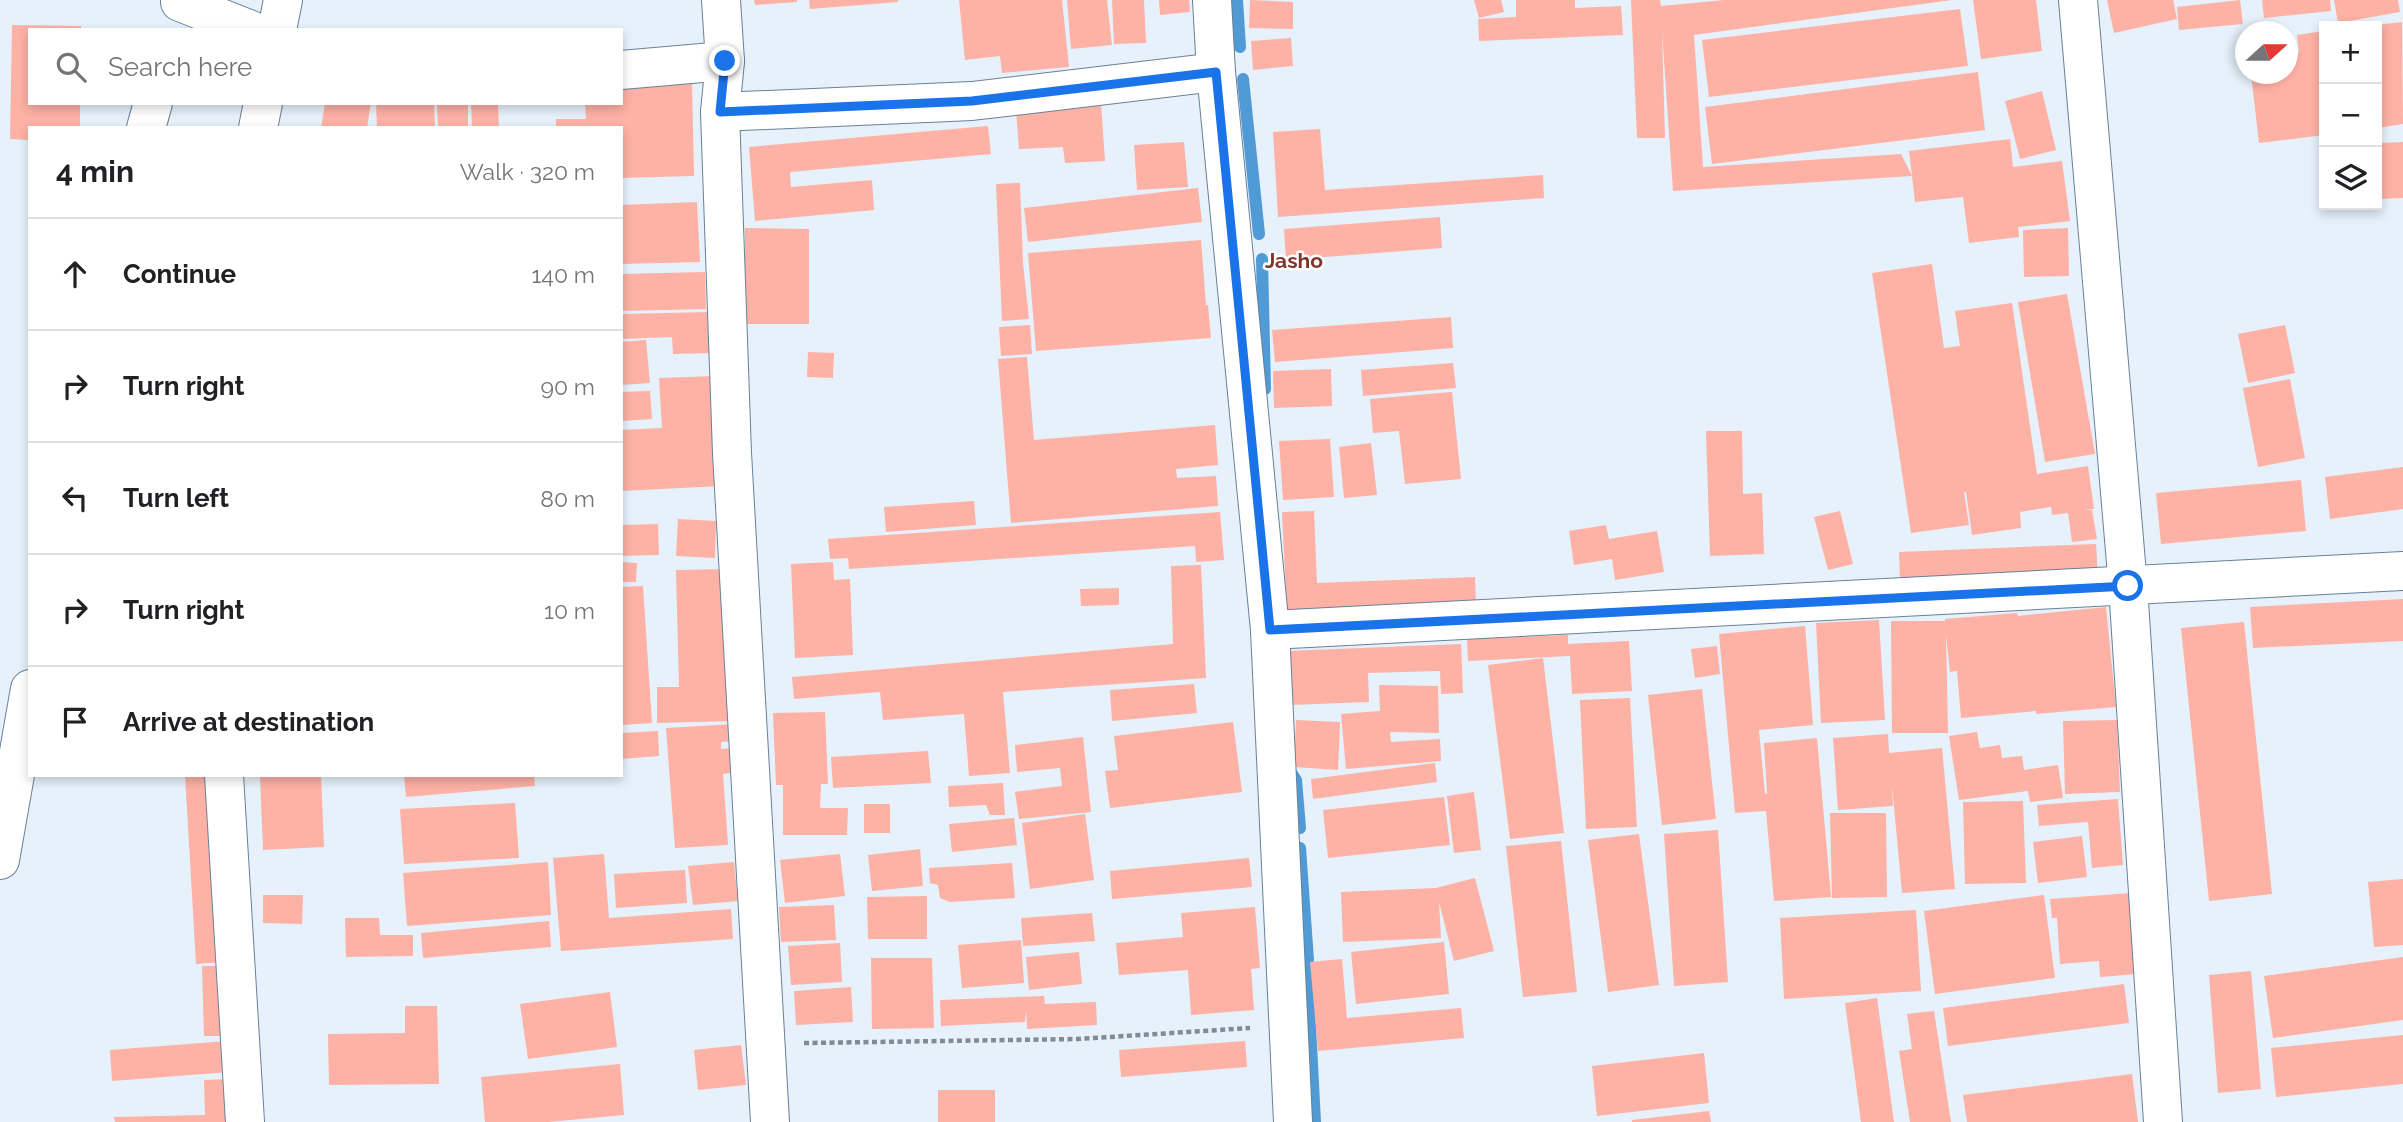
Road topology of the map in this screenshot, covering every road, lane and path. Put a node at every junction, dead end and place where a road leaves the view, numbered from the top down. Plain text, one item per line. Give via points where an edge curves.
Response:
1 (283, 0) edge
2 (721, 0) edge
3 (1212, 0) edge
4 (2078, 0) edge
5 (174, 8) edge
6 (244, 28) edge
7 (277, 28) edge
8 (725, 61) junction
9 (623, 70) edge
10 (1216, 72) junction
11 (152, 105) edge
12 (263, 105) edge
13 (720, 112) junction
14 (147, 126) edge
15 (258, 126) edge
16 (2403, 571) edge
17 (2128, 586) junction
18 (1270, 630) junction
19 (28, 700) edge
20 (223, 777) edge
21 (0, 860) edge
22 (1288, 1026) junction
23 (803, 1043) dead end
24 (245, 1122) edge
25 (770, 1122) edge
26 (1293, 1122) edge
27 (2163, 1122) edge

1 - 7 street
2 - 8 street
3 - 10 street
4 - 17 street
5 - 6 street
8 - 9 street
8 - 13 street
10 - 13 street via 972,101
10 - 18 street
11 - 14 street
12 - 15 street
13 - 25 street via 732,453
16 - 17 street
17 - 18 street
17 - 27 street
18 - 22 street
19 - 21 street
20 - 24 street
22 - 23 path via 1078,1039
22 - 26 street

